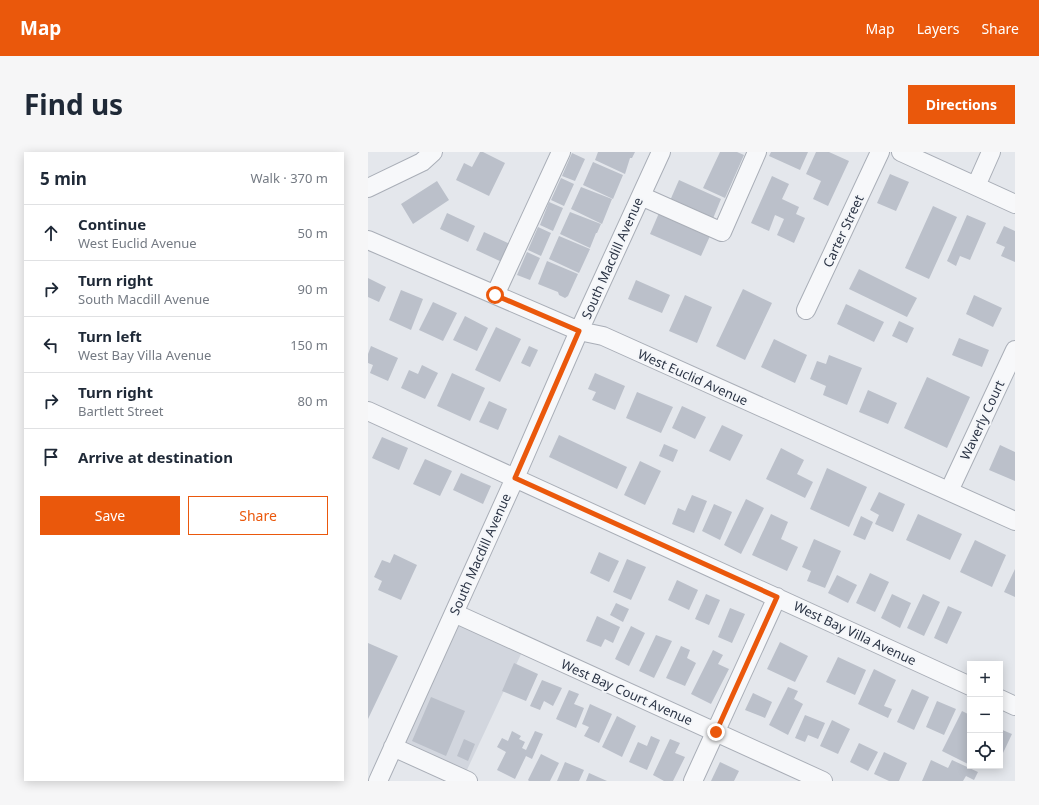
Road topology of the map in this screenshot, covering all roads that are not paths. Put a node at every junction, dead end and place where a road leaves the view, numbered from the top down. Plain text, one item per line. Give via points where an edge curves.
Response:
1 (433, 152) edge
2 (561, 152) edge
3 (661, 152) edge
4 (757, 152) edge
5 (880, 152) edge
6 (903, 152) edge
7 (991, 152) edge
8 (976, 186) junction
9 (368, 188) edge
10 (641, 196) junction
11 (1015, 204) edge
12 (368, 240) edge
13 (495, 295) junction
14 (806, 310) dead end
15 (579, 331) junction
16 (1015, 350) edge
17 (368, 411) edge
18 (515, 478) junction
19 (949, 491) junction
20 (1015, 521) edge
21 (777, 597) junction
22 (454, 613) junction
23 (967, 685) edge
24 (1003, 700) edge
25 (1015, 706) edge
26 (716, 732) junction
27 (394, 747) junction
28 (375, 775) edge
29 (468, 781) edge
30 (693, 781) edge
31 (823, 781) edge

1 - 9 street via 422,162
2 - 13 street
3 - 10 street, South Macdill Avenue
4 - 10 street via 722,232
5 - 14 street, Carter Street
6 - 8 street
7 - 8 street
8 - 11 street
10 - 15 street, South Macdill Avenue
12 - 13 street, West Euclid Avenue
13 - 15 street, West Euclid Avenue
15 - 18 street, South Macdill Avenue
15 - 19 street, West Euclid Avenue via 603,336
16 - 19 street, Waverly Court
17 - 18 street, West Bay Villa Avenue
18 - 21 street, West Bay Villa Avenue
18 - 22 street, South Macdill Avenue
19 - 20 street, West Euclid Avenue
21 - 23 street, West Bay Villa Avenue
21 - 26 street
22 - 26 street, West Bay Court Avenue
22 - 27 street, South Macdill Avenue
24 - 25 street
26 - 30 street
26 - 31 street, West Bay Court Avenue
27 - 28 street, South Macdill Avenue
27 - 29 street

